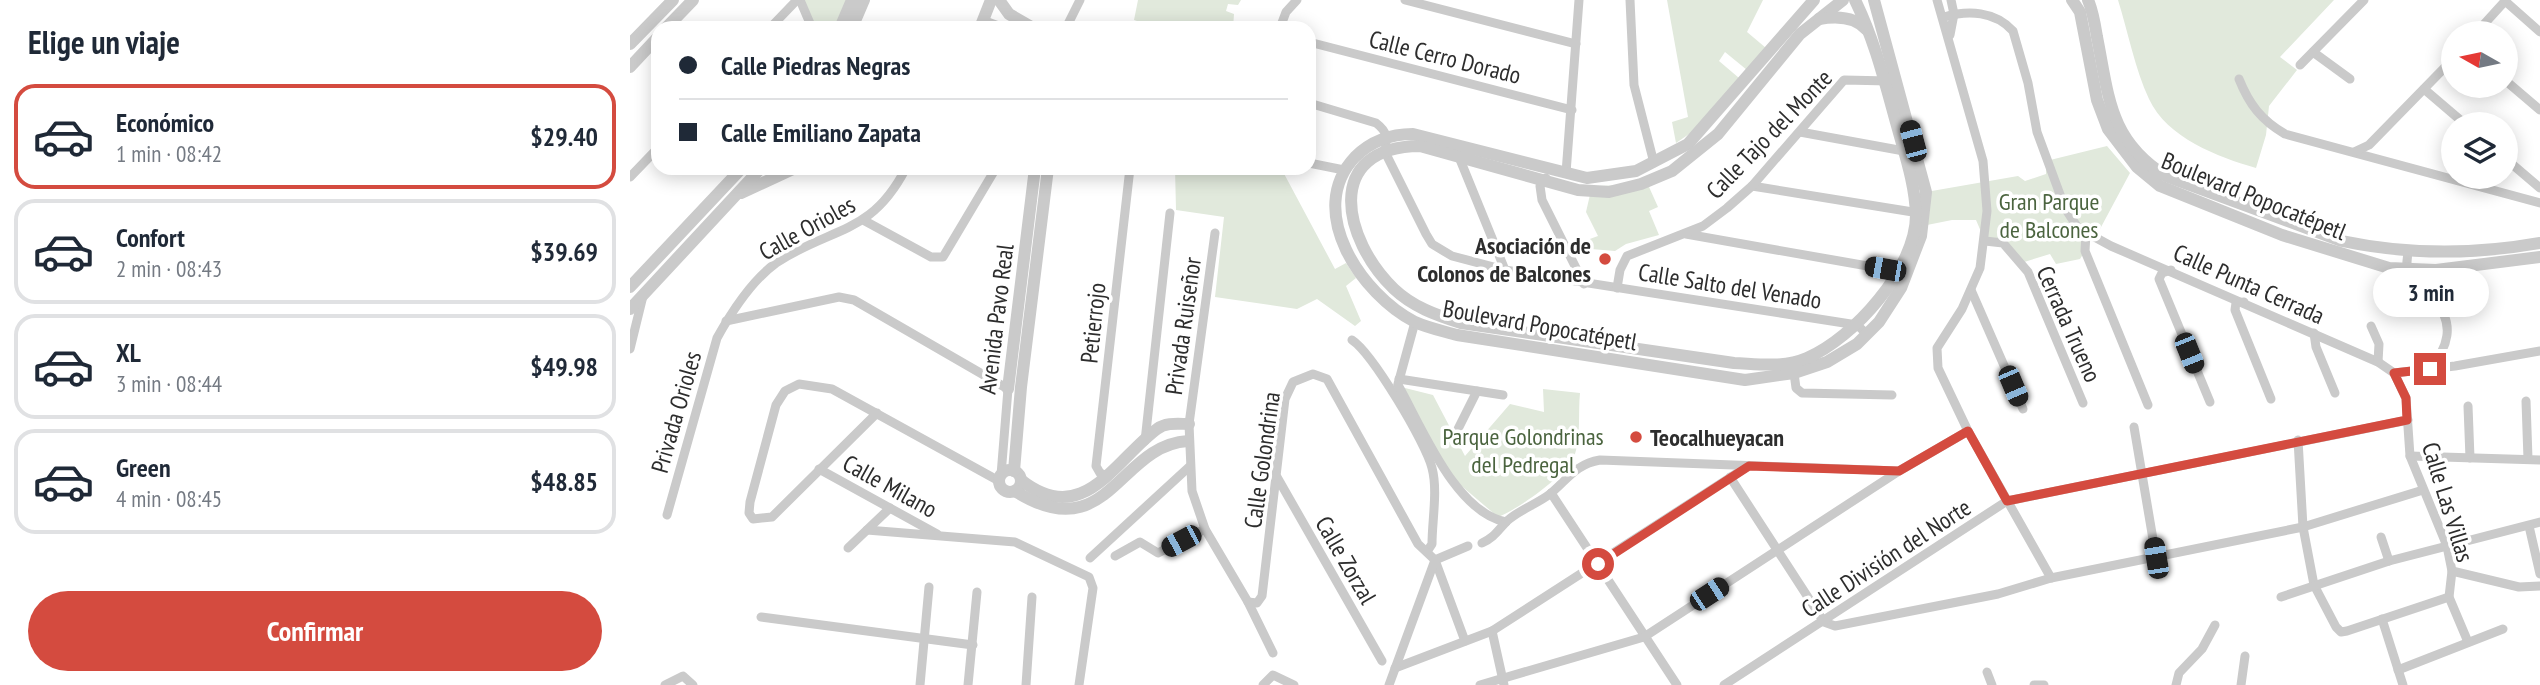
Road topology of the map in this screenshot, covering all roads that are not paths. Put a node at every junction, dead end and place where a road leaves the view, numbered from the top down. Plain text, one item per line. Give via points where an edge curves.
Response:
1 (673, 0) edge
2 (693, 0) edge
3 (799, 0) edge
4 (852, 0) edge
5 (864, 0) edge
6 (991, 0) edge
7 (999, 0) edge
8 (1080, 0) edge
9 (1297, 0) edge
10 (1405, 0) edge
11 (1580, 0) edge
12 (1630, 0) edge
13 (1814, 0) edge
14 (1843, 0) edge
15 (1855, 0) edge
16 (1874, 0) edge
17 (1882, 0) edge
18 (1937, 0) edge
19 (1951, 0) edge
20 (2072, 0) edge
21 (2088, 0) edge
22 (2364, 0) edge
23 (2505, 1) edge
24 (1954, 14) junction
25 (1944, 17) junction
26 (1881, 18) junction
27 (1815, 20) junction
28 (652, 21) edge
29 (673, 21) edge
30 (777, 21) edge
31 (809, 21) edge
32 (843, 21) edge
33 (855, 21) edge
34 (983, 21) edge
35 (1020, 21) edge
36 (1070, 21) edge
37 (1283, 21) edge
38 (2487, 21) edge
39 (651, 23) edge
40 (2540, 32) edge
41 (1950, 37) junction
42 (1874, 39) junction
43 (630, 44) edge
44 (651, 44) edge
45 (1316, 44) edge
46 (1576, 44) junction
47 (2313, 52) junction
48 (2300, 65) dead end
49 (630, 66) edge
50 (2441, 71) edge
51 (2239, 79) dead end
52 (2350, 79) dead end
53 (1891, 81) junction
54 (2424, 89) junction
55 (2518, 91) edge
56 (1316, 105) edge
57 (1572, 110) junction
58 (2540, 110) edge
59 (2451, 112) edge
60 (1800, 132) junction
61 (1387, 137) junction
62 (1904, 151) junction
63 (1385, 152) junction
64 (2353, 152) junction
65 (651, 155) edge
66 (1459, 158) junction
67 (1654, 163) junction
68 (1316, 164) edge
69 (2518, 169) edge
70 (1344, 170) junction
71 (1566, 173) junction
72 (735, 175) edge
73 (755, 175) edge
74 (775, 175) edge
75 (902, 175) edge
76 (992, 175) edge
77 (1034, 175) edge
78 (1047, 175) edge
79 (1129, 175) edge
80 (1547, 175) junction
81 (630, 177) edge
82 (1585, 184) junction
83 (726, 185) junction
84 (1752, 186) junction
85 (2540, 188) edge
86 (737, 195) junction
87 (2540, 203) edge
88 (1170, 213) dead end
89 (1919, 213) junction
90 (865, 221) junction
91 (1215, 233) dead end
92 (2086, 233) junction
93 (1686, 234) junction
94 (1985, 241) junction
95 (2540, 243) edge
96 (2390, 250) junction
97 (2408, 252) junction
98 (2540, 257) edge
99 (2389, 268) junction
100 (1505, 270) junction
101 (2171, 270) junction
102 (2406, 270) junction
103 (1896, 271) junction
104 (1584, 284) junction
105 (630, 287) edge
106 (1617, 288) junction
107 (1971, 290) junction
108 (644, 294) junction
109 (2244, 302) junction
110 (1413, 304) junction
111 (630, 309) edge
112 (1410, 318) junction
113 (726, 321) junction
114 (2371, 326) dead end
115 (1459, 329) junction
116 (1862, 330) junction
117 (2314, 333) junction
118 (1352, 340) dead end
119 (630, 349) edge
120 (2540, 351) edge
121 (2378, 362) junction
122 (2430, 369) junction
123 (1794, 373) junction
124 (2394, 373) junction
125 (1399, 382) junction
126 (1008, 389) junction
127 (1477, 391) junction
128 (2336, 393) dead end
129 (1503, 395) dead end
130 (1892, 395) dead end
131 (1394, 397) junction
132 (2271, 399) dead end
133 (2526, 401) dead end
134 (2210, 402) dead end
135 (2083, 403) dead end
136 (2148, 405) dead end
137 (2468, 406) dead end
138 (2023, 410) dead end
139 (877, 414) junction
140 (2407, 420) junction
141 (1189, 424) junction
142 (2134, 427) dead end
143 (1458, 429) dead end
144 (1968, 431) junction
145 (2298, 440) junction
146 (1145, 441) junction
147 (1188, 441) junction
148 (2410, 456) junction
149 (2470, 458) junction
150 (2528, 459) junction
151 (2540, 460) edge
152 (1749, 466) junction
153 (1189, 467) junction
154 (819, 469) junction
155 (1899, 471) junction
156 (2144, 474) junction
157 (1107, 476) junction
158 (1277, 477) junction
159 (1730, 477) junction
160 (1000, 478) junction
161 (1017, 480) junction
162 (2423, 490) junction
163 (1551, 493) junction
164 (2007, 501) junction
165 (890, 509) junction
166 (667, 515) dead end
167 (1506, 522) junction
168 (2540, 522) edge
169 (2529, 526) junction
170 (2303, 527) junction
171 (1205, 529) junction
172 (867, 530) junction
173 (943, 537) junction
174 (2381, 537) dead end
175 (1482, 543) dead end
176 (1468, 546) dead end
177 (2447, 546) junction
178 (848, 548) dead end
179 (1428, 550) junction
180 (1775, 551) junction
181 (1115, 556) dead end
182 (1090, 558) dead end
183 (2156, 558) junction
184 (1435, 560) junction
185 (2389, 561) junction
186 (1598, 564) junction
187 (2452, 571) junction
188 (2540, 574) edge
189 (2051, 578) junction
190 (2314, 585) junction
191 (2540, 586) edge
192 (929, 587) dead end
193 (977, 592) dead end
194 (1032, 597) dead end
195 (2281, 597) dead end
196 (2449, 597) junction
197 (1248, 602) junction
198 (761, 617) dead end
199 (2382, 619) junction
200 (1824, 622) junction
201 (2215, 625) dead end
202 (2503, 629) dead end
203 (1492, 631) junction
204 (1644, 637) junction
205 (924, 640) junction
206 (1465, 641) junction
207 (2468, 642) junction
208 (972, 645) junction
209 (1273, 653) dead end
210 (2245, 656) dead end
211 (1382, 661) dead end
212 (1395, 668) junction
213 (2398, 670) junction
214 (1987, 672) dead end
215 (1503, 682) edge
216 (665, 685) edge
217 (693, 685) edge
218 (920, 685) edge
219 (968, 685) edge
220 (1026, 685) edge
221 (1079, 685) edge
222 (1263, 685) edge
223 (1294, 685) edge
224 (1389, 685) edge
225 (1480, 685) edge
226 (1676, 685) edge
227 (1724, 685) edge
228 (1992, 685) edge
229 (2034, 685) edge
230 (2044, 685) edge
231 (2176, 685) edge
232 (2241, 685) edge
233 (2403, 685) edge

1 - 28 street
2 - 29 street
3 - 30 street
3 - 31 street
4 - 32 street
5 - 33 street
6 - 34 street
7 - 35 street via 1009,15
8 - 36 street
9 - 37 street
10 - 46 street
11 - 46 street
12 - 67 street via 1634,85
13 - 67 street via 1688,144
14 - 27 street
15 - 42 street, Boulevard Popocatépetl
16 - 26 street, Boulevard Popocatépetl
17 - 26 street
18 - 25 street
19 - 24 street
20 - 99 street, Boulevard Popocatépetl via 2081,12 2101,114 2116,144 2147,177 2160,187 2282,235
21 - 96 street, Boulevard Popocatépetl via 2111,112 2126,141 2144,161 2166,176 2246,208 2342,241
22 - 47 street
23 - 38 street
23 - 40 street
24 - 25 street
24 - 41 street
24 - 92 street via 1987,14 2012,31 2046,161 2065,208
25 - 41 street
26 - 53 street, Boulevard Popocatépetl
27 - 42 street via 1848,19 1862,24
27 - 82 street via 1718,134 1672,171 1609,192
39 - 43 street
41 - 94 street via 1983,161
42 - 53 street, Boulevard Popocatépetl
44 - 49 street
45 - 57 street, Calle Cerro Dorado
46 - 57 street
47 - 48 street
47 - 52 street
50 - 54 street
51 - 64 street via 2247,99 2270,125 2285,134
53 - 60 street, Calle Tajo del Monte via 1844,80
53 - 62 street, Boulevard Popocatépetl
53 - 89 street, Boulevard Popocatépetl via 1926,192
54 - 59 street
54 - 64 street via 2370,145
55 - 58 street
56 - 61 street via 1376,123
57 - 71 street
60 - 62 street
60 - 84 street, Calle Tajo del Monte
61 - 63 street
61 - 70 street via 1359,152
61 - 80 street via 1413,134
62 - 89 street, Boulevard Popocatépetl
63 - 66 street via 1420,146
63 - 100 street, Calle Salto del Venado via 1432,244 1463,261
63 - 110 street, Boulevard Popocatépetl via 1357,177 1351,196 1352,224 1372,264
64 - 87 street
65 - 81 street
66 - 80 street
66 - 100 street
67 - 82 street
68 - 70 street
69 - 85 street
70 - 112 street, Boulevard Popocatépetl via 1335,212 1345,247 1369,283
71 - 80 street
71 - 82 street
72 - 83 street
73 - 86 street
74 - 86 street
75 - 90 street, Calle Orioles
76 - 90 street via 947,253 939,258
77 - 126 street, Avenida Pavo Real
78 - 161 street, Avenida Pavo Real via 1021,387
79 - 157 street, Petierrojo via 1096,466
80 - 82 street
80 - 104 street via 1541,186 1542,200
83 - 86 street
83 - 105 street
84 - 89 street
84 - 93 street, Calle Tajo del Monte via 1703,226
86 - 108 street
88 - 146 street
89 - 103 street, Boulevard Popocatépetl
89 - 116 street, Boulevard Popocatépetl via 1921,236 1901,288
90 - 113 street, Calle Orioles via 774,265 758,278
91 - 141 street, Privada Ruiseñor
92 - 101 street, Calle Punta Cerrada
92 - 136 street via 2085,251
93 - 103 street
93 - 106 street, Calle Tajo del Monte via 1627,256
94 - 107 street
94 - 135 street, Cerrada Trueno via 2003,243 2028,272
95 - 97 street, Boulevard Popocatépetl via 2482,252
96 - 97 street, Boulevard Popocatépetl
96 - 99 street
97 - 102 street
98 - 102 street, Boulevard Popocatépetl via 2484,266
99 - 102 street, Boulevard Popocatépetl
100 - 104 street, Calle Salto del Venado
101 - 109 street, Calle Punta Cerrada
101 - 134 street via 2162,272 2160,279
102 - 122 street via 2411,283 2433,300 2448,323 2446,347
103 - 116 street, Boulevard Popocatépetl
104 - 106 street, Calle Salto del Venado
106 - 116 street, Calle Salto del Venado
107 - 138 street
107 - 144 street via 1937,348 1938,368
108 - 111 street
108 - 119 street
109 - 117 street, Calle Punta Cerrada
109 - 132 street via 2236,303 2235,310
110 - 112 street via 1408,306
110 - 115 street, Boulevard Popocatépetl
112 - 115 street, Boulevard Popocatépetl
112 - 125 street
113 - 126 street via 846,297
113 - 166 street, Privada Orioles via 713,350
114 - 121 street via 2379,344
115 - 116 street, Boulevard Popocatépetl via 1779,365 1807,358
115 - 123 street, Boulevard Popocatépetl via 1745,380
116 - 123 street, Boulevard Popocatépetl via 1857,344 1827,362
117 - 121 street, Calle Punta Cerrada
117 - 128 street
118 - 131 street via 1361,346
120 - 122 street
121 - 124 street, Calle Punta Cerrada
122 - 124 street
123 - 130 street via 1796,388 1802,393
124 - 140 street, Calle Las Villas via 2406,398
125 - 127 street
125 - 131 street
125 - 167 street via 1462,494 1487,515
126 - 160 street, Avenida Pavo Real
127 - 129 street
127 - 143 street
131 - 179 street via 1433,468 1432,544
133 - 150 street
137 - 149 street
139 - 154 street
139 - 154 street via 819,385 799,384 785,391 776,405 749,513 760,520 772,517
139 - 160 street
140 - 145 street, Calle División del Norte
140 - 148 street, Calle Las Villas
141 - 146 street via 1159,427
141 - 147 street, Privada Ruiseñor
142 - 156 street
144 - 155 street
144 - 164 street
145 - 156 street, Calle División del Norte
145 - 170 street
146 - 157 street
147 - 153 street, Privada Ruiseñor
147 - 161 street via 1164,444 1090,504 1052,508
148 - 149 street
148 - 162 street, Calle Las Villas
149 - 150 street
150 - 151 street
152 - 155 street
152 - 159 street
152 - 163 street via 1600,460 1573,470
153 - 171 street, Privada Ruiseñor
153 - 182 street
154 - 165 street, Calle Milano
155 - 180 street
156 - 164 street, Calle División del Norte
156 - 183 street
157 - 161 street via 1072,497 1048,495
158 - 179 street, Calle Golondrina via 1288,391 1306,374 1321,376 1327,379 1418,544
158 - 197 street, Calle Golondrina via 1262,596 1257,603
158 - 211 street, Calle Zorzal
159 - 180 street
159 - 186 street
160 - 161 street
160 - 161 street via 1007,491
162 - 170 street
162 - 177 street, Calle Las Villas
163 - 167 street
163 - 186 street
164 - 189 street
164 - 200 street, Calle División del Norte
165 - 172 street
165 - 173 street, Calle Milano
167 - 175 street via 1497,536
168 - 169 street
169 - 177 street
169 - 188 street
170 - 183 street
170 - 190 street
171 - 181 street via 1156,554 1140,542
171 - 197 street, Privada Ruiseñor
172 - 173 street, Calle Milano
172 - 178 street
173 - 221 street, Calle Milano via 1014,542 1089,577
174 - 185 street
176 - 184 street
177 - 185 street
177 - 187 street, Calle Las Villas
179 - 184 street, Calle Golondrina
180 - 200 street
180 - 204 street
183 - 189 street
184 - 206 street, Calle Golondrina
184 - 212 street
185 - 190 street
186 - 203 street
186 - 204 street
187 - 191 street via 2519,587
187 - 196 street, Calle Las Villas
189 - 200 street via 1997,594 1848,624
190 - 195 street
190 - 199 street via 2341,632
192 - 205 street
193 - 208 street
194 - 220 street
196 - 199 street
196 - 207 street, Calle Las Villas
197 - 209 street, Privada Ruiseñor
198 - 205 street
199 - 213 street
200 - 227 street, Calle División del Norte
201 - 231 street via 2202,649 2179,673
202 - 207 street
203 - 206 street
203 - 215 street
204 - 215 street
204 - 226 street
205 - 208 street
205 - 218 street
206 - 212 street
207 - 213 street
208 - 219 street
210 - 232 street
212 - 224 street
213 - 233 street
214 - 228 street
215 - 225 street
216 - 217 street via 683,677
222 - 223 street via 1273,675
229 - 230 street

